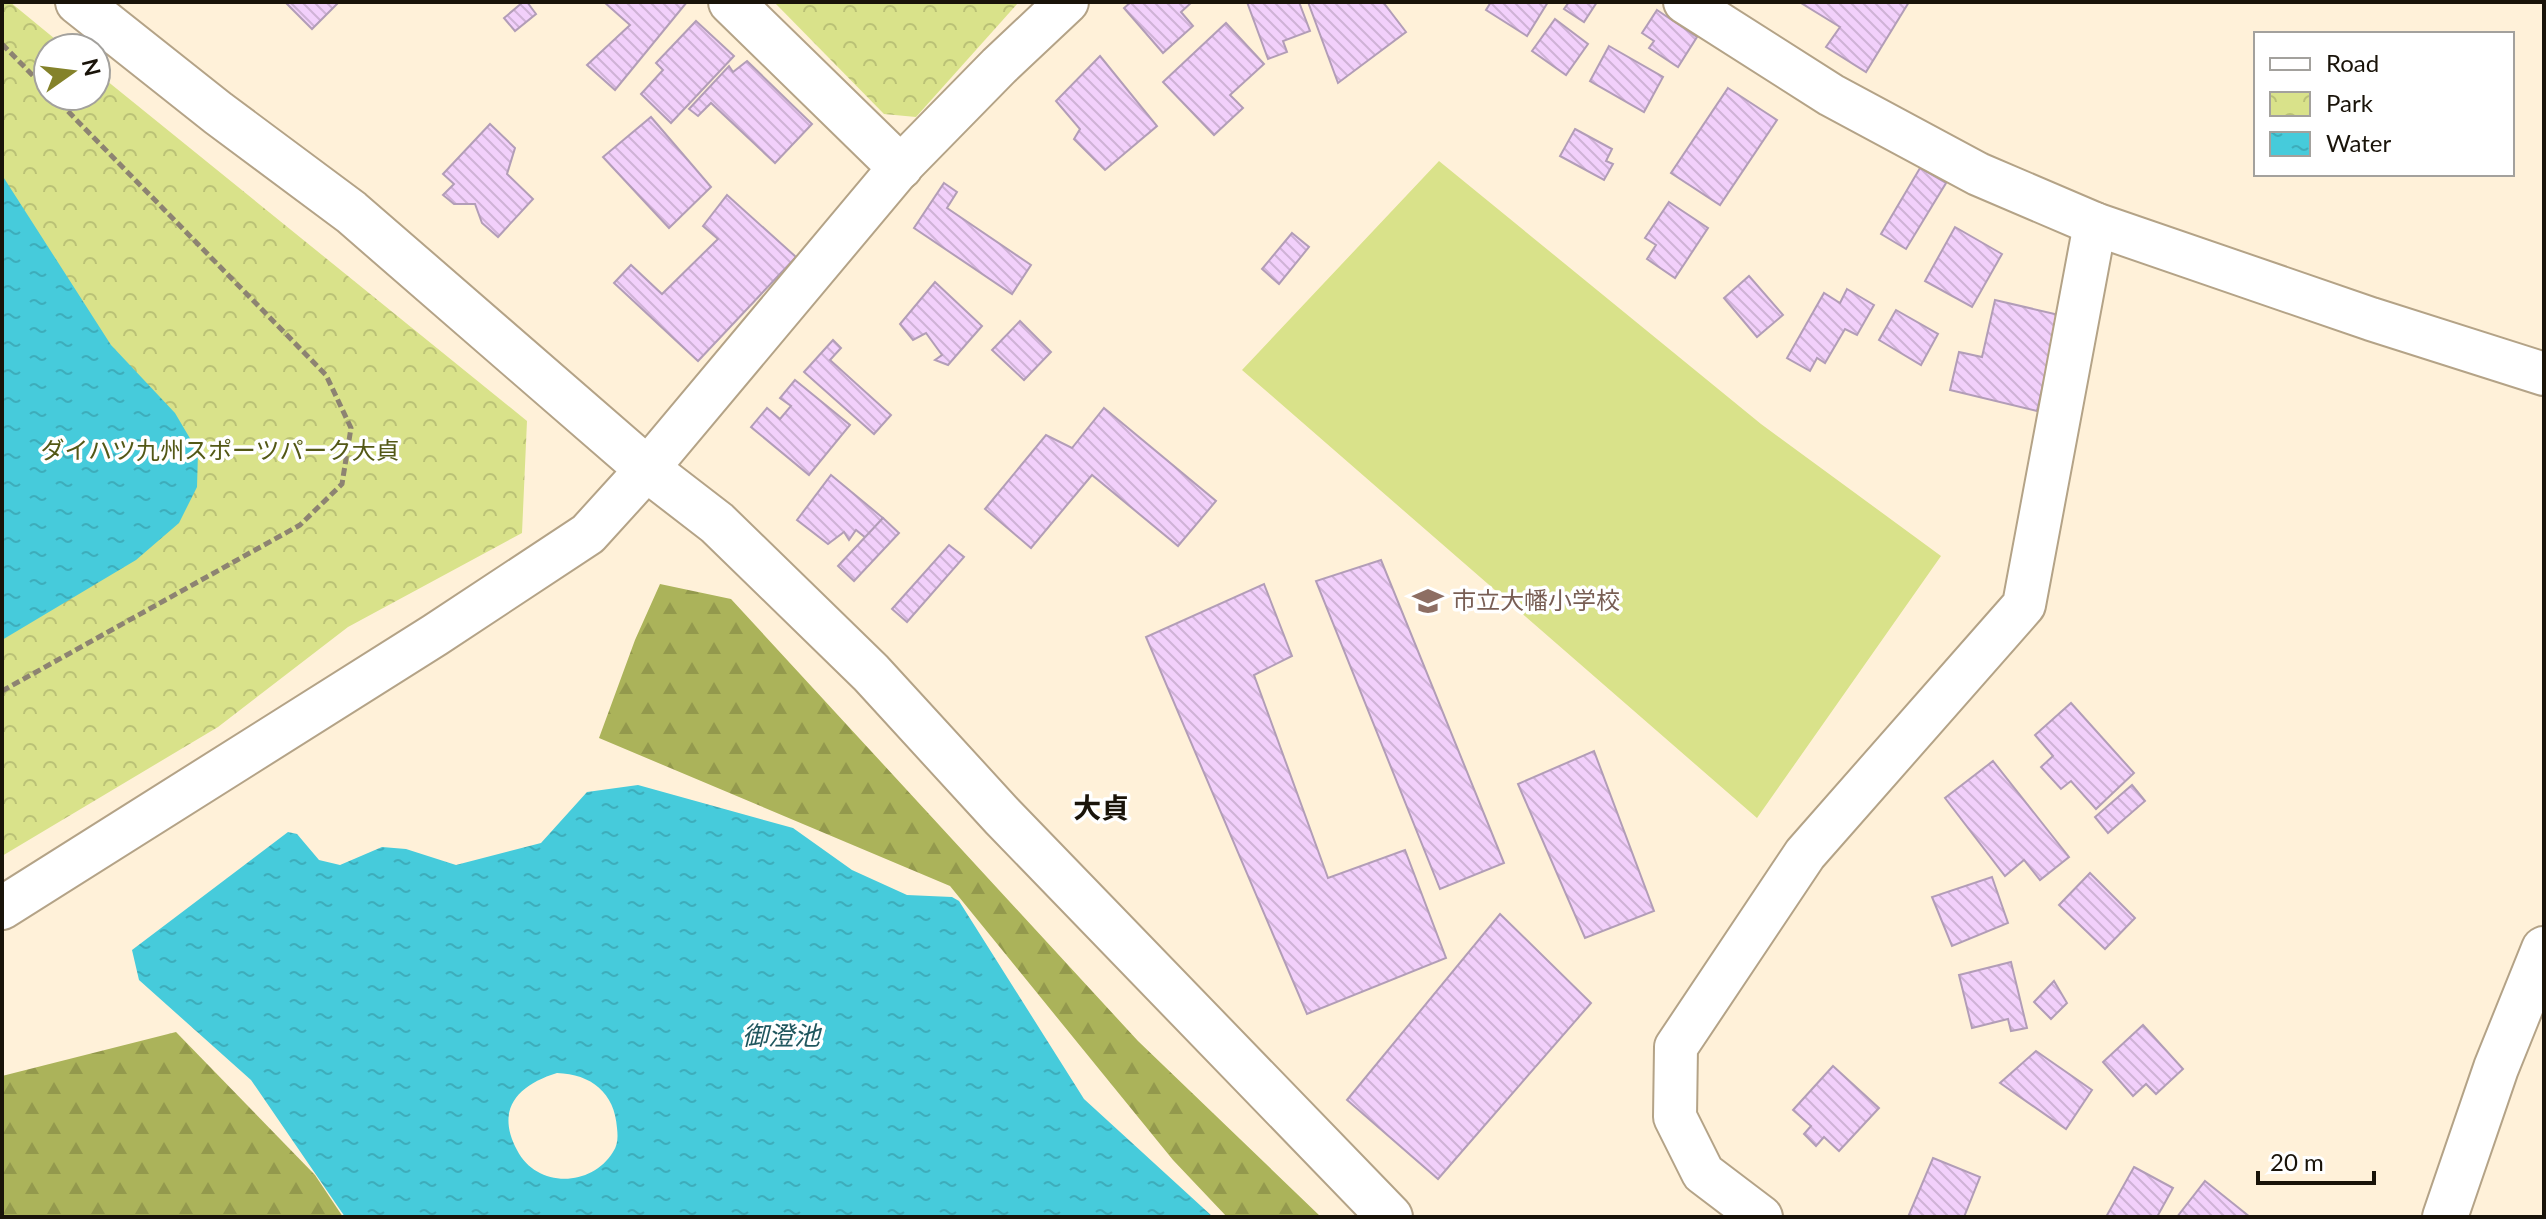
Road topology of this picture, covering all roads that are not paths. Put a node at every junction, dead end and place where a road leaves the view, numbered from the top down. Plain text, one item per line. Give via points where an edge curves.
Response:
1 (78, 2) edge
2 (731, 2) edge
3 (1067, 2) edge
4 (1685, 2) edge
5 (900, 167) junction
6 (2095, 224) junction
7 (2544, 374) edge
8 (647, 469) junction
9 (2, 908) edge
10 (2544, 949) edge
11 (1390, 1217) edge
12 (1761, 1217) edge
13 (2445, 1217) edge

1 - 8 street via 351,212
2 - 5 street
3 - 5 street
4 - 6 street via 1858,109 1978,174
5 - 8 street
6 - 7 street
6 - 12 street via 2024,605 1805,854 1676,1047 1675,1117 1703,1173
8 - 9 street via 588,534
8 - 11 street via 717,523 871,673
10 - 13 street

